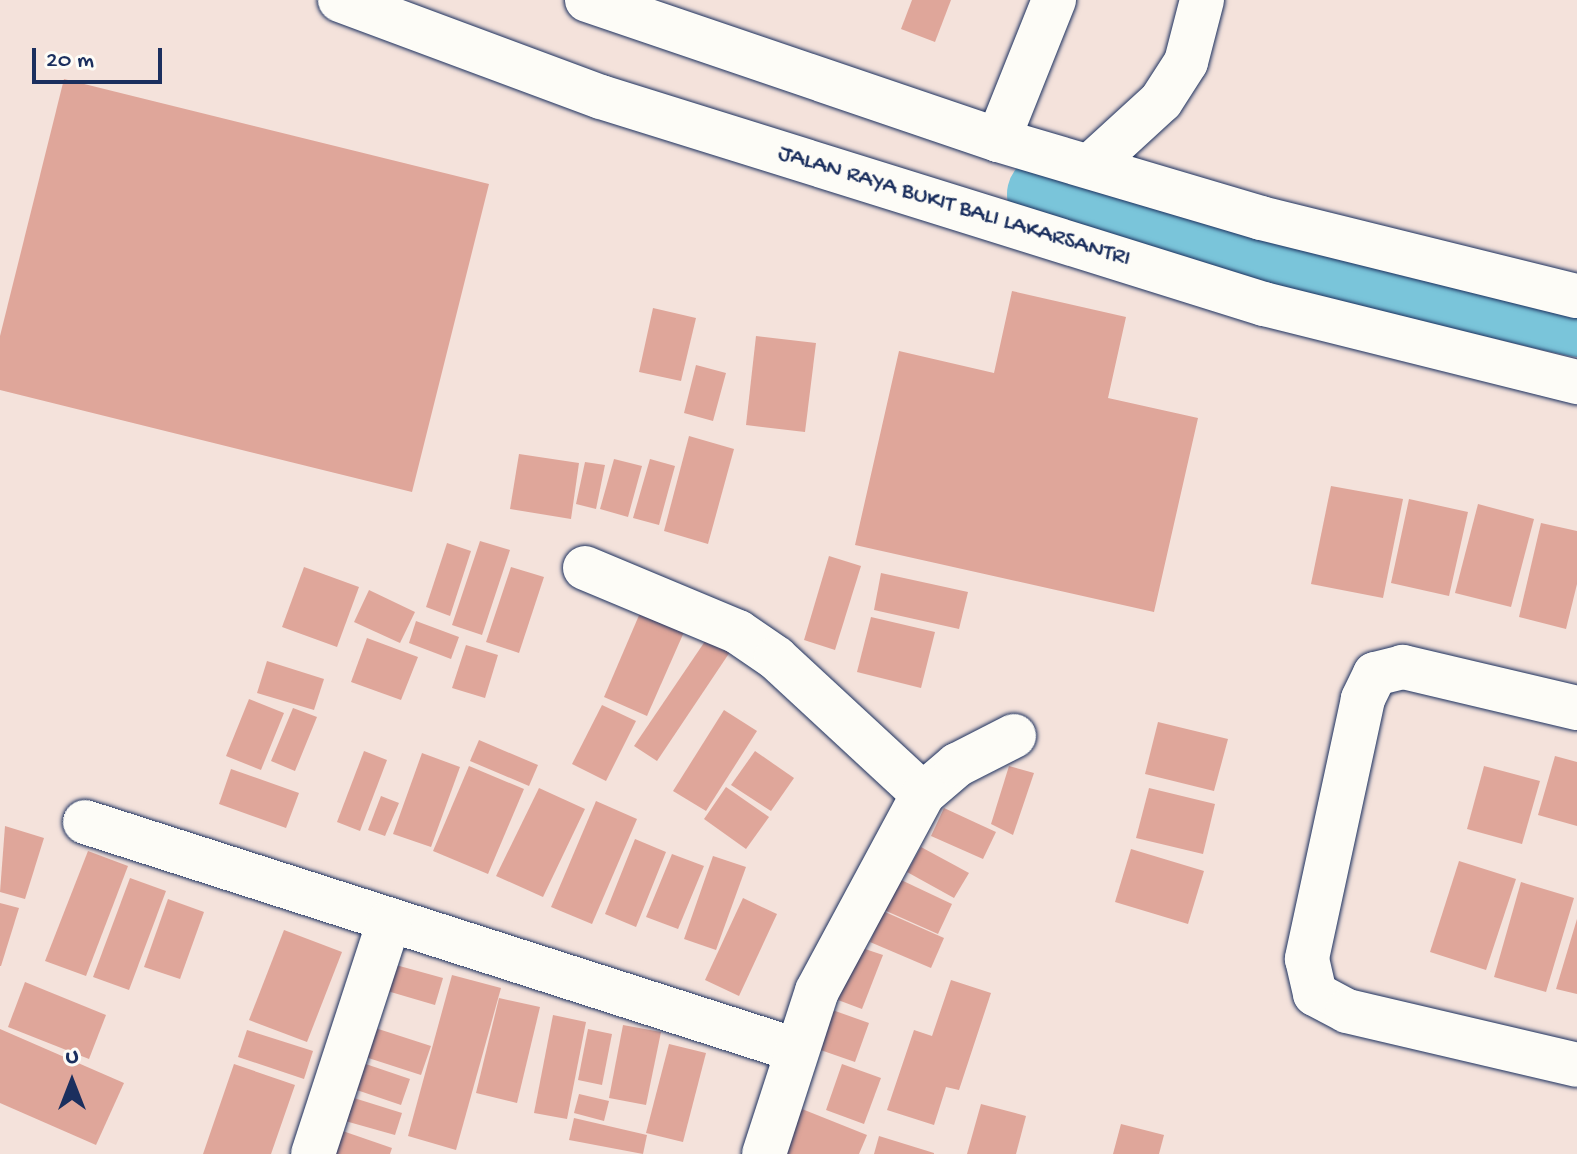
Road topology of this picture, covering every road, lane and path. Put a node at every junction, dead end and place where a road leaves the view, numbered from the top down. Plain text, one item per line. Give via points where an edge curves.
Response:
1 (340, 0) edge
2 (587, 0) edge
3 (1054, 0) edge
4 (1202, 0) edge
5 (425, 14) edge
6 (998, 140) junction
7 (1090, 166) junction
8 (1577, 296) edge
9 (1577, 382) edge
10 (585, 568) dead end
11 (1577, 708) edge
12 (1014, 736) dead end
13 (923, 794) junction
14 (85, 822) dead end
15 (389, 922) junction
16 (796, 1050) junction
17 (1577, 1065) edge
18 (313, 1154) edge
19 (764, 1154) edge

1 - 5 street, JALAN RAYA BUKIT BALI LAKARSANTRI
2 - 6 street
3 - 6 street
4 - 7 street via 1186,62 1161,101
5 - 9 street, JALAN RAYA BUKIT BALI LAKARSANTRI via 601,97 1264,304
6 - 7 street
7 - 8 street via 1261,218
10 - 13 street via 738,632 776,658
11 - 17 street via 1403,667 1375,674 1363,699 1307,959 1315,994 1347,1011
12 - 13 street via 957,765
13 - 16 street via 817,991
14 - 15 street
15 - 16 street
15 - 18 street
16 - 19 street

